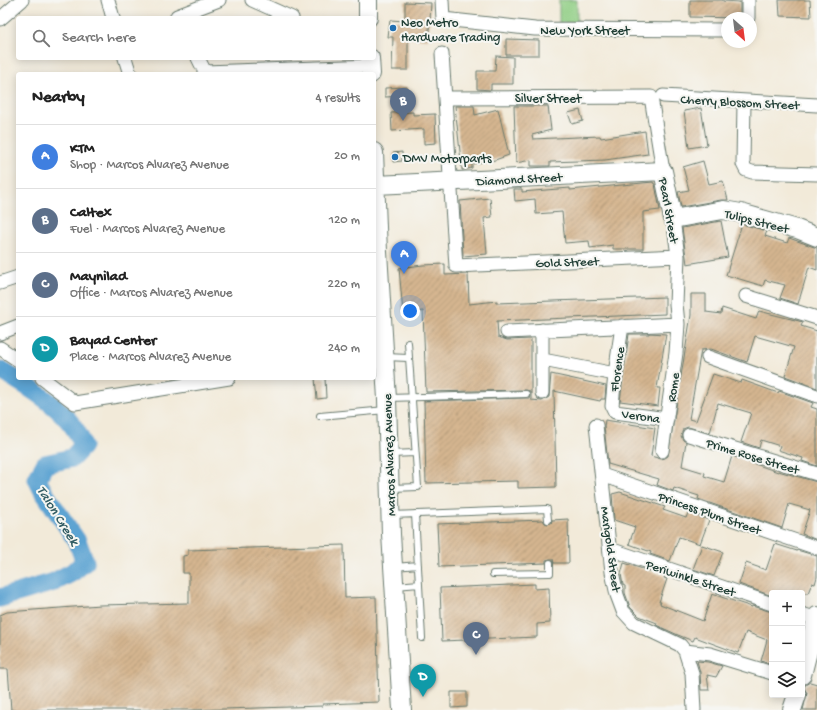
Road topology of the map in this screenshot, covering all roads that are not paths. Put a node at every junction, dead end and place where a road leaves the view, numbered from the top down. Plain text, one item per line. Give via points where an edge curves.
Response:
1 (22, 0) edge
2 (108, 0) edge
3 (219, 0) edge
4 (252, 0) edge
5 (368, 0) edge
6 (442, 0) edge
7 (748, 0) edge
8 (748, 12) edge
9 (112, 16) edge
10 (177, 16) edge
11 (288, 16) edge
12 (368, 16) edge
13 (0, 19) edge
14 (721, 30) edge
15 (442, 54) dead end
16 (126, 60) edge
17 (199, 60) edge
18 (305, 63) edge
19 (371, 66) edge
20 (129, 72) edge
21 (205, 72) edge
22 (205, 72) edge
23 (657, 96) junction
24 (445, 98) junction
25 (744, 102) junction
26 (817, 105) edge
27 (663, 171) junction
28 (817, 174) edge
29 (450, 181) junction
30 (376, 195) edge
31 (673, 219) junction
32 (817, 237) edge
33 (376, 238) edge
34 (678, 256) junction
35 (16, 278) edge
36 (0, 283) edge
37 (746, 296) dead end
38 (817, 318) edge
39 (678, 324) junction
40 (378, 325) edge
41 (622, 326) junction
42 (16, 327) edge
43 (542, 330) junction
44 (507, 332) dead end
45 (0, 333) edge
46 (408, 343) dead end
47 (0, 348) edge
48 (385, 357) junction
49 (708, 357) dead end
50 (408, 358) junction
51 (16, 359) edge
52 (543, 360) junction
53 (615, 374) junction
54 (45, 380) edge
55 (217, 380) edge
56 (542, 393) dead end
57 (526, 394) dead end
58 (817, 396) edge
59 (411, 398) junction
60 (387, 404) junction
61 (615, 412) joint
62 (320, 416) dead end
63 (667, 419) junction
64 (596, 425) dead end
65 (689, 435) dead end
66 (662, 451) dead end
67 (415, 453) junction
68 (389, 454) junction
69 (817, 474) edge
70 (602, 475) junction
71 (390, 488) junction
72 (415, 514) junction
73 (390, 515) junction
74 (548, 520) dead end
75 (817, 548) edge
76 (610, 550) junction
77 (550, 563) dead end
78 (418, 565) junction
79 (393, 567) junction
80 (493, 574) dead end
81 (419, 584) junction
82 (394, 586) junction
83 (769, 603) edge
84 (813, 617) edge
85 (422, 638) dead end
86 (685, 652) junction
87 (804, 662) edge
88 (769, 672) edge
89 (796, 698) edge
90 (402, 710) edge
91 (694, 710) edge
92 (792, 710) edge

1 - 13 street
2 - 9 street
3 - 10 street
4 - 11 street
5 - 12 main road
6 - 14 street, New York Street via 443,19 535,29
7 - 8 street
15 - 24 street
16 - 20 street
17 - 22 street
18 - 19 street
18 - 21 street
23 - 24 street, Silver Street
23 - 25 street, Cherry Blossom Street
23 - 27 street, Pearl Street
24 - 29 street
25 - 26 street, Cherry Blossom Street
25 - 28 street via 743,164 746,170
27 - 29 main road, Diamond Street
27 - 31 main road, Pearl Street
29 - 30 main road, Diamond Street
29 - 34 street, Gold Street via 456,266
31 - 32 main road, Tulips Street via 723,210 797,229
31 - 34 street, Pearl Street
33 - 40 main road, Marcos Alvarez Avenue
34 - 39 street, Pearl Street
35 - 36 street
37 - 38 street
39 - 41 street
39 - 63 street, Rome
40 - 48 main road, Marcos Alvarez Avenue
41 - 43 street
41 - 53 street, Florence
42 - 45 street
43 - 44 street
43 - 52 street
46 - 50 lane
47 - 51 street
48 - 50 lane
48 - 60 main road, Marcos Alvarez Avenue
49 - 58 street
50 - 59 lane
52 - 53 street
52 - 56 street
53 - 61 street, Florence via 612,406
54 - 55 street via 75,403
57 - 59 lane
59 - 60 lane
59 - 67 lane
60 - 62 lane
60 - 68 main road, Marcos Alvarez Avenue
61 - 63 street, Verona
63 - 66 street, Rome
64 - 70 street, Marigold Street
65 - 69 street, Prime Rose Street
67 - 68 lane
67 - 71 lane via 418,487
68 - 71 main road, Marcos Alvarez Avenue
70 - 75 street, Princess Plum Street
70 - 76 street, Marigold Street
71 - 73 main road, Marcos Alvarez Avenue
72 - 73 lane
72 - 74 lane via 547,509
72 - 78 lane
73 - 79 main road, Marcos Alvarez Avenue
76 - 83 street, Periwinkle Street
76 - 86 street, Marigold Street via 612,572 623,611 634,623 680,645
77 - 80 lane via 550,573
78 - 79 lane
78 - 81 lane
79 - 82 main road, Marcos Alvarez Avenue
81 - 82 lane
81 - 85 lane
82 - 90 main road, Marcos Alvarez Avenue
84 - 87 main road
86 - 88 street via 710,654
86 - 91 street via 692,673
89 - 92 main road

